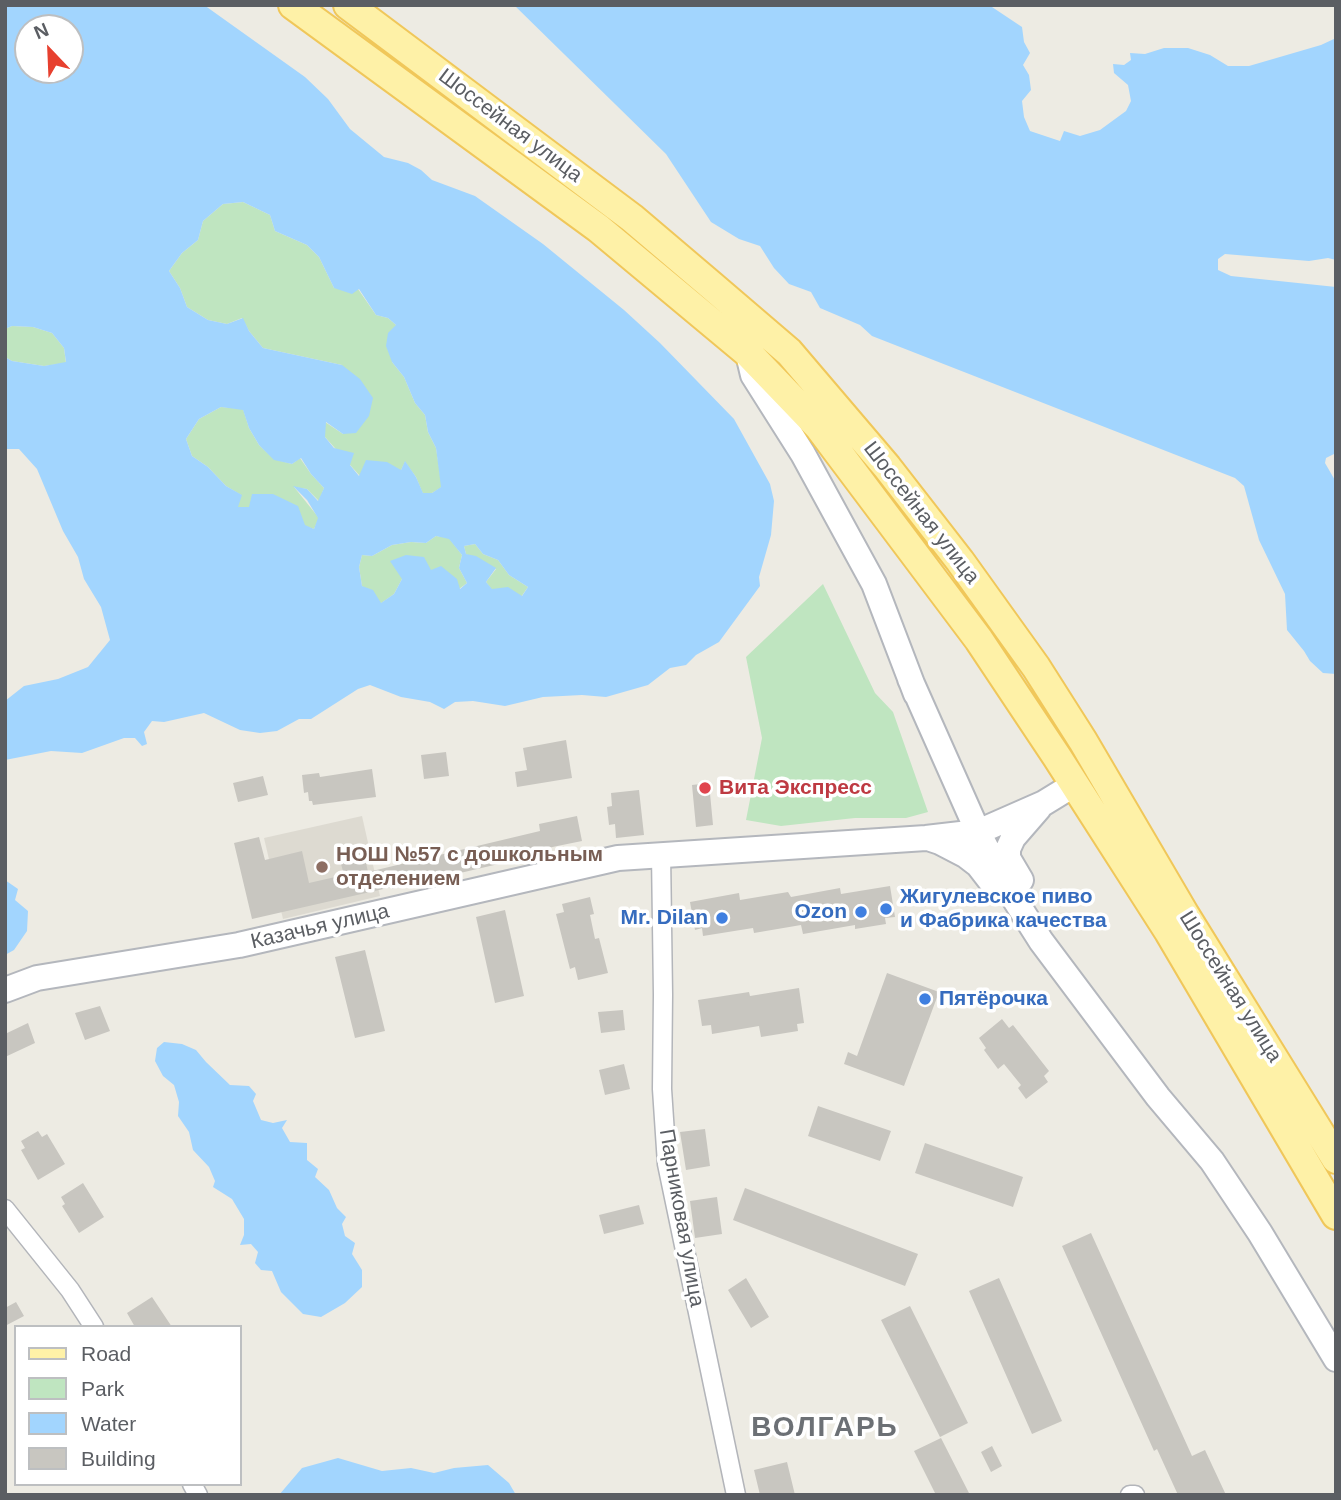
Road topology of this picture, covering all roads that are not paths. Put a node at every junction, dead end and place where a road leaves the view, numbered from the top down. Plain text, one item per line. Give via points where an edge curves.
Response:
1 (293, 5) edge
2 (348, 5) edge
3 (748, 353) junction
4 (910, 679) junction
5 (1100, 769) junction
6 (1075, 784) junction
7 (1044, 803) junction
8 (978, 832) junction
9 (926, 838) junction
10 (661, 853) junction
11 (1034, 929) junction
12 (1070, 979) junction
13 (5, 990) edge
14 (1336, 1159) edge
15 (5, 1209) edge
16 (1336, 1215) edge
17 (93, 1325) edge
18 (1336, 1359) edge
19 (737, 1495) edge

1 - 3 main road, Шоссейная улица via 598,228
2 - 5 main road, Шоссейная улица via 632,218 789,352 960,561 1036,667
3 - 4 main road via 753,375 803,454 874,584
3 - 6 main road, Шоссейная улица via 818,427 876,502 979,640
4 - 8 main road
4 - 9 main road via 956,795 954,813
5 - 6 main road, Казачья улица
5 - 14 main road, Шоссейная улица
6 - 7 main road, Казачья улица
6 - 16 main road, Шоссейная улица via 1169,932
7 - 8 main road, Казачья улица
7 - 12 main road via 1013,838 1008,858 1047,923
8 - 9 main road, Казачья улица
8 - 11 main road
9 - 10 main road, Казачья улица
9 - 11 main road, Казачья улица via 978,865 1006,904
10 - 13 main road, Казачья улица via 560,870 239,946 37,978
10 - 19 street, Парниковая улица via 662,1089 667,1164
11 - 12 main road
12 - 18 main road via 1212,1161
15 - 17 street

